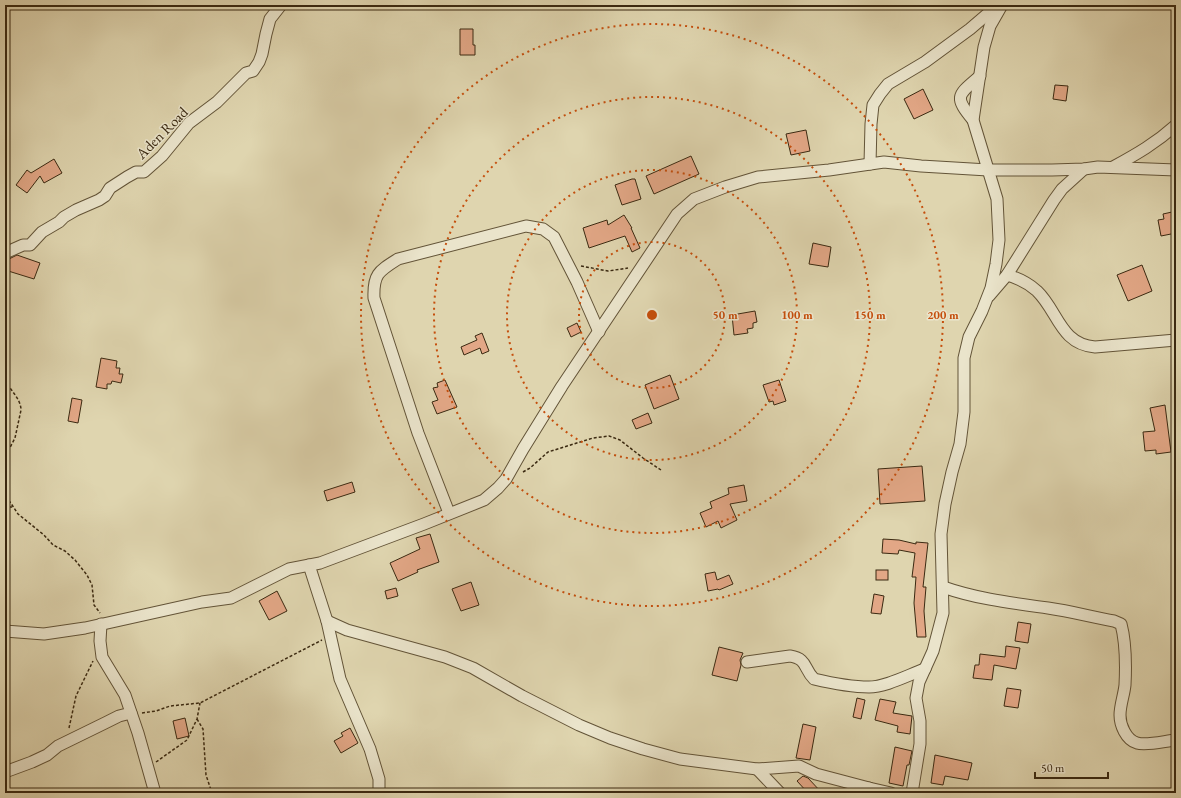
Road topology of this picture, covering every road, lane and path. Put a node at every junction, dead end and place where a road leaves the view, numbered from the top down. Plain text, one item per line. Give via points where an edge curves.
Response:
1 (281, 5) edge
2 (998, 5) edge
3 (1002, 5) edge
4 (980, 76) junction
5 (973, 120) junction
6 (1176, 124) edge
7 (870, 164) junction
8 (1114, 167) junction
9 (1084, 169) junction
10 (988, 170) junction
11 (1052, 170) junction
12 (1176, 170) edge
13 (1062, 189) junction
14 (5, 253) edge
15 (567, 263) junction
16 (642, 266) junction
17 (1007, 275) junction
18 (986, 299) junction
19 (599, 332) junction
20 (1176, 340) edge
21 (5, 380) edge
22 (5, 458) edge
23 (661, 470) dead end
24 (506, 479) junction
25 (5, 486) edge
26 (12, 506) junction
27 (5, 507) edge
28 (449, 513) junction
29 (309, 565) junction
30 (943, 587) junction
31 (326, 621) junction
32 (105, 624) junction
33 (5, 631) edge
34 (330, 636) junction
35 (100, 648) junction
36 (747, 662) dead end
37 (925, 669) junction
38 (200, 703) junction
39 (131, 713) junction
40 (198, 719) junction
41 (1176, 740) edge
42 (66, 742) junction
43 (148, 768) junction
44 (757, 769) junction
45 (5, 772) edge
46 (869, 788) junction
47 (155, 793) edge
48 (212, 793) edge
49 (379, 793) edge
50 (780, 793) edge
51 (849, 793) edge
52 (891, 793) edge
53 (912, 793) edge

1 - 14 street, Aden Road via 270,19 262,54 253,71 246,73 217,102 189,123 152,165 144,172 136,172 110,188 99,200 64,217 42,232 30,245 23,245
2 - 7 street via 925,62 888,84 873,105
3 - 4 street via 990,26
4 - 5 street
4 - 5 street via 960,97 961,105
5 - 10 street
6 - 8 street via 1159,140
7 - 10 street via 884,162
7 - 16 street via 758,177 725,186 694,199 677,214
8 - 9 street
8 - 12 street
9 - 11 street
9 - 13 street
10 - 11 street
10 - 18 street via 997,199 999,240 996,264
11 - 13 street
13 - 17 street
15 - 16 path via 608,271
15 - 19 street
15 - 28 street via 554,237 543,229 526,226 398,259 380,270 373,284 374,298 410,411
16 - 19 street
17 - 18 street
17 - 20 street via 1037,291 1076,343 1095,347
18 - 30 street via 969,337 964,358 964,412 960,444 950,480 941,534
19 - 24 street via 562,386
21 - 22 path via 21,406 15,438
23 - 24 path via 620,440 609,436 593,438 548,452 530,468
24 - 28 street via 484,500
25 - 26 path
26 - 27 path
26 - 32 path via 53,545 75,560 88,575 94,605
28 - 29 street
29 - 31 street
29 - 32 street via 289,569 230,598
30 - 37 street via 943,613 933,652
30 - 41 street via 974,597 1049,608 1121,624 1125,639 1125,684 1120,716 1123,729 1135,742 1144,744
31 - 34 street
31 - 44 street via 359,634 445,657 473,668 522,696 610,738 680,759
32 - 33 street via 44,634
32 - 35 street
34 - 38 path
34 - 49 street via 340,678 370,749 379,779
35 - 39 street via 102,657 125,695
35 - 42 path via 79,687 71,712
36 - 37 street via 796,657 801,659 814,679 870,687
37 - 53 street via 916,698 920,744
38 - 39 path
38 - 40 path
39 - 42 street via 119,716
39 - 43 street
40 - 43 path via 187,740
40 - 48 path via 203,729 206,775
42 - 45 street via 47,755
43 - 47 street
44 - 46 street via 799,766 816,774
44 - 50 street
46 - 51 street
46 - 52 street

